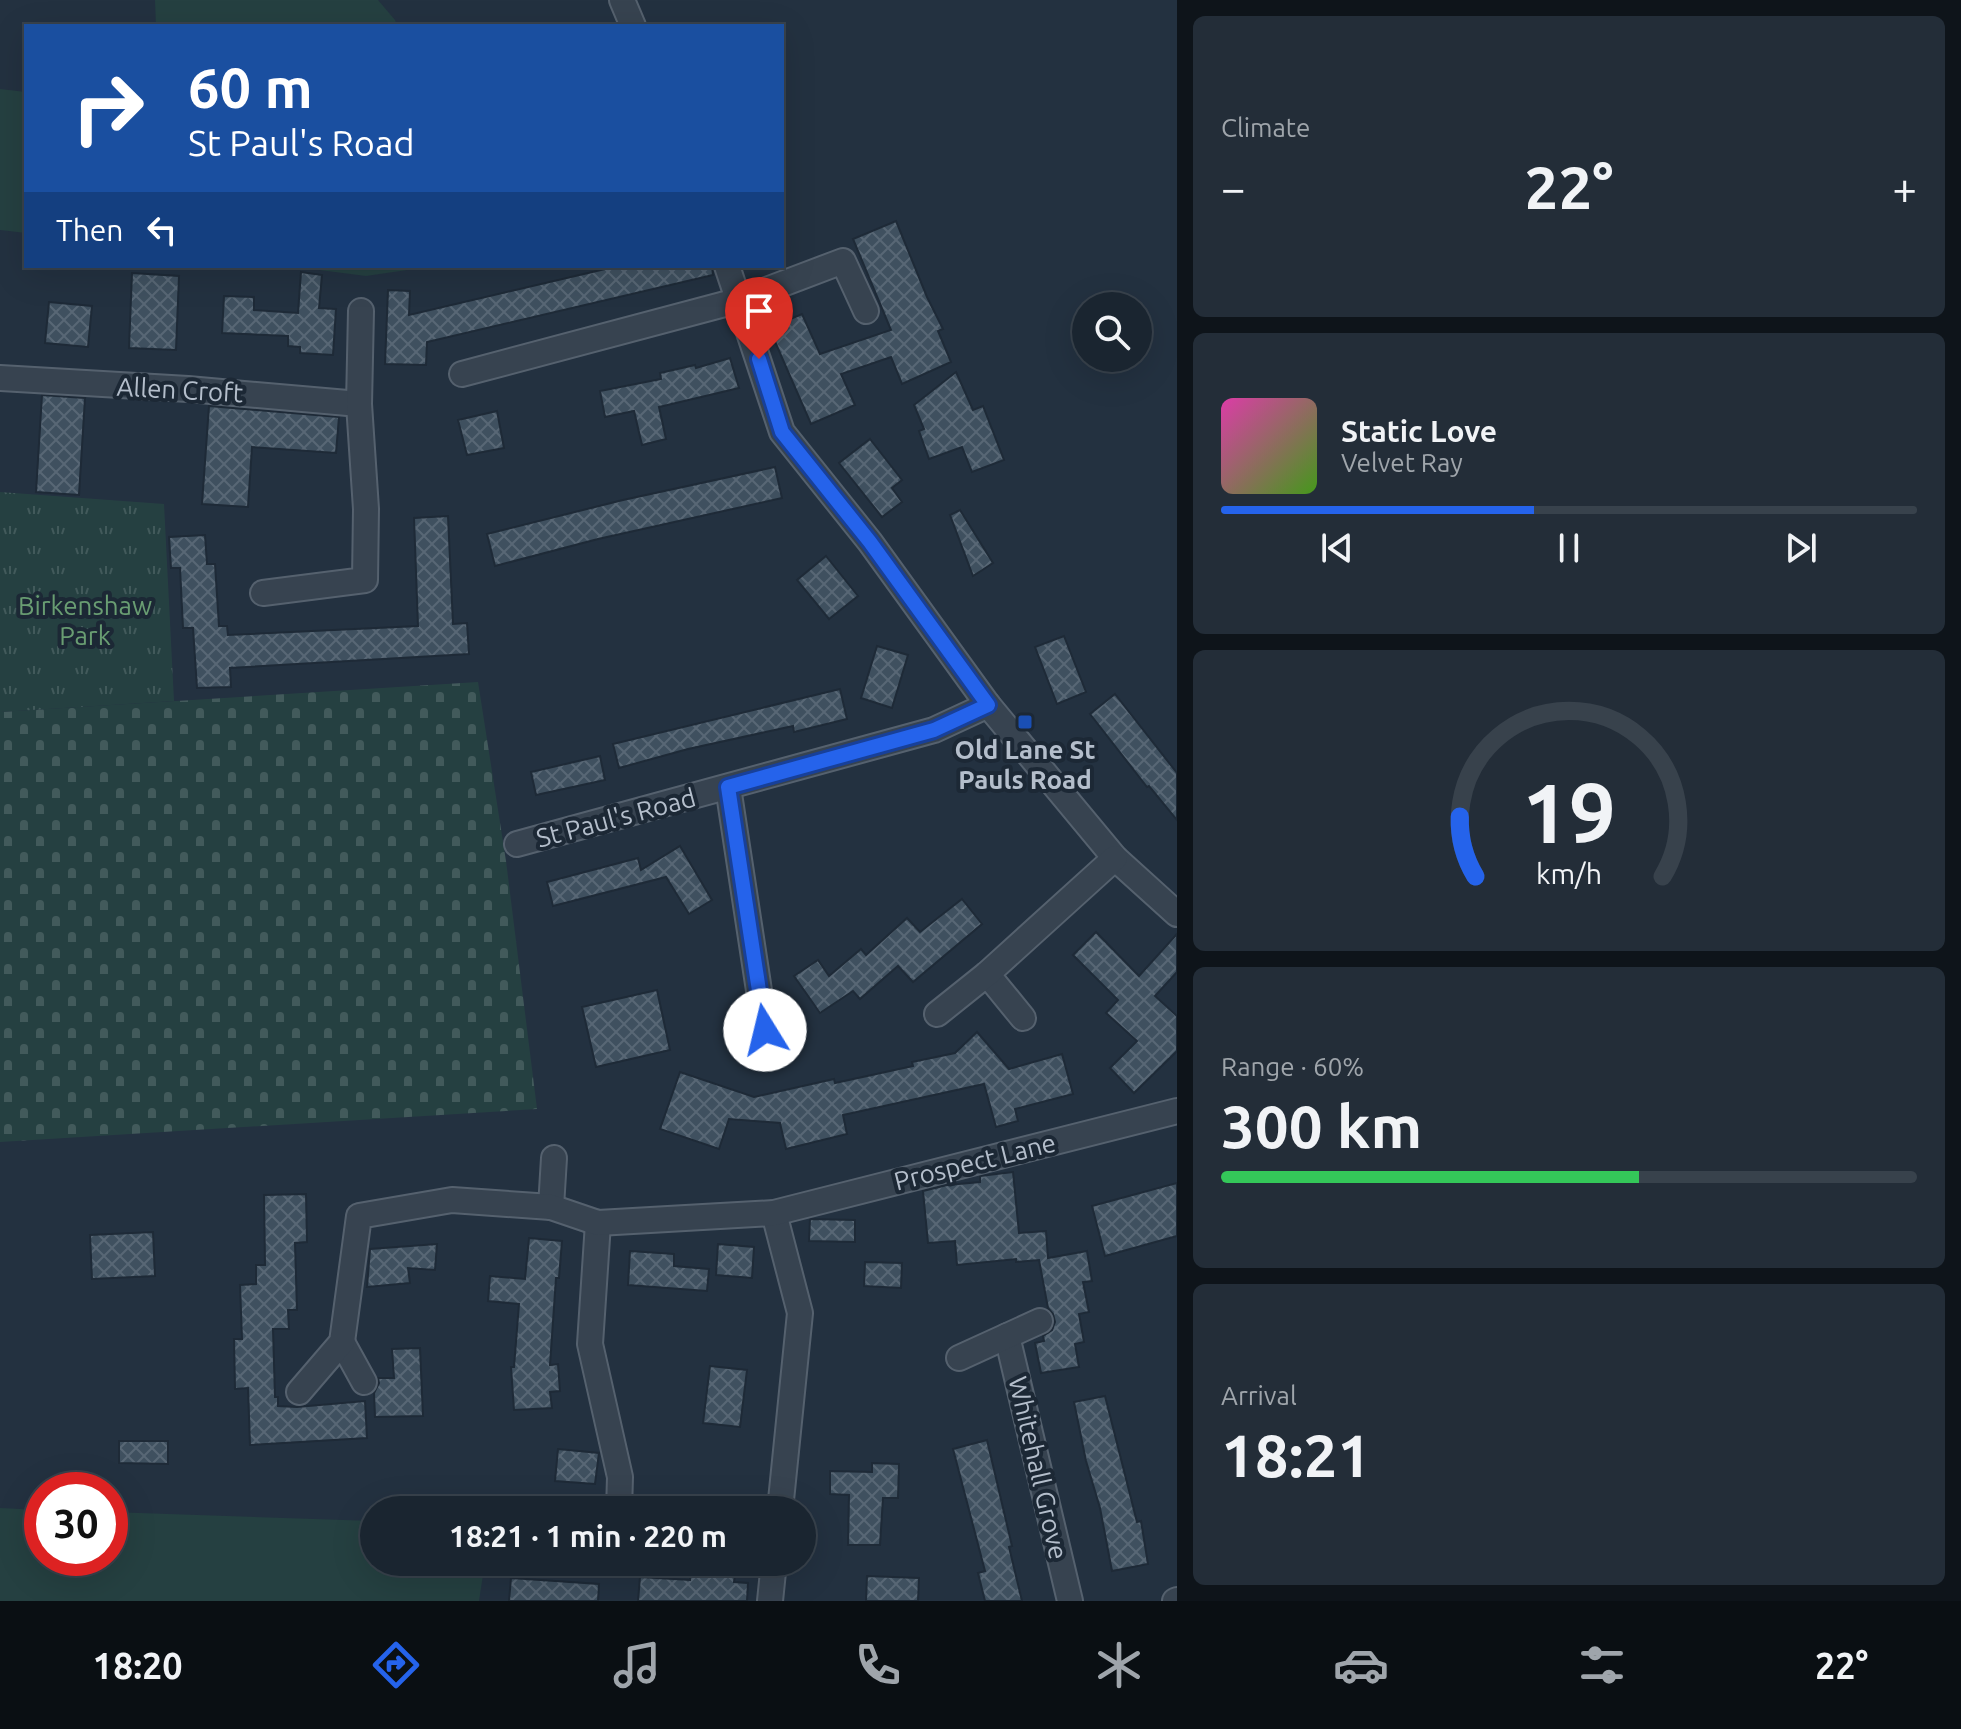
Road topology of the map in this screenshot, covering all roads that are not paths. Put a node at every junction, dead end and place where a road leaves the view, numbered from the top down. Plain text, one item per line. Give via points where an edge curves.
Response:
1 (622, 0) edge
2 (632, 24) edge
3 (728, 268) edge
4 (740, 300) junction
5 (361, 311) dead end
6 (866, 311) dead end
7 (462, 374) dead end
8 (0, 378) edge
9 (359, 404) junction
10 (263, 593) dead end
11 (988, 705) junction
12 (728, 787) junction
13 (517, 844) dead end
14 (1115, 858) junction
15 (1177, 914) edge
16 (987, 974) junction
17 (937, 1014) dead end
18 (1023, 1018) dead end
19 (765, 1030) dead end
20 (1177, 1111) edge
21 (554, 1158) dead end
22 (551, 1207) junction
23 (774, 1213) junction
24 (598, 1223) junction
25 (1040, 1321) dead end
26 (1007, 1336) junction
27 (342, 1342) junction
28 (959, 1358) dead end
29 (364, 1382) dead end
30 (299, 1392) dead end
31 (619, 1496) edge
32 (781, 1496) edge
33 (773, 1576) edge
34 (770, 1601) edge
35 (1070, 1601) edge

1 - 2 street
3 - 4 street
4 - 6 street via 843,261
4 - 7 street
4 - 11 street via 782,432
5 - 9 street
8 - 9 street, Allen Croft
9 - 10 street via 365,580
11 - 12 street, St Paul's Road via 934,730
11 - 14 street
12 - 13 street, St Paul's Road
12 - 19 street
14 - 15 street
14 - 16 street
16 - 17 street
16 - 18 street
20 - 23 street, Prospect Lane
21 - 22 street
22 - 24 street, Prospect Lane
22 - 27 street, Prospect Lane via 452,1200 359,1216
23 - 24 street, Prospect Lane
23 - 32 street via 800,1313
24 - 31 street via 590,1344 620,1477
25 - 26 street
26 - 28 street
26 - 35 street, Whitehall Grove
27 - 29 street
27 - 30 street
33 - 34 street

